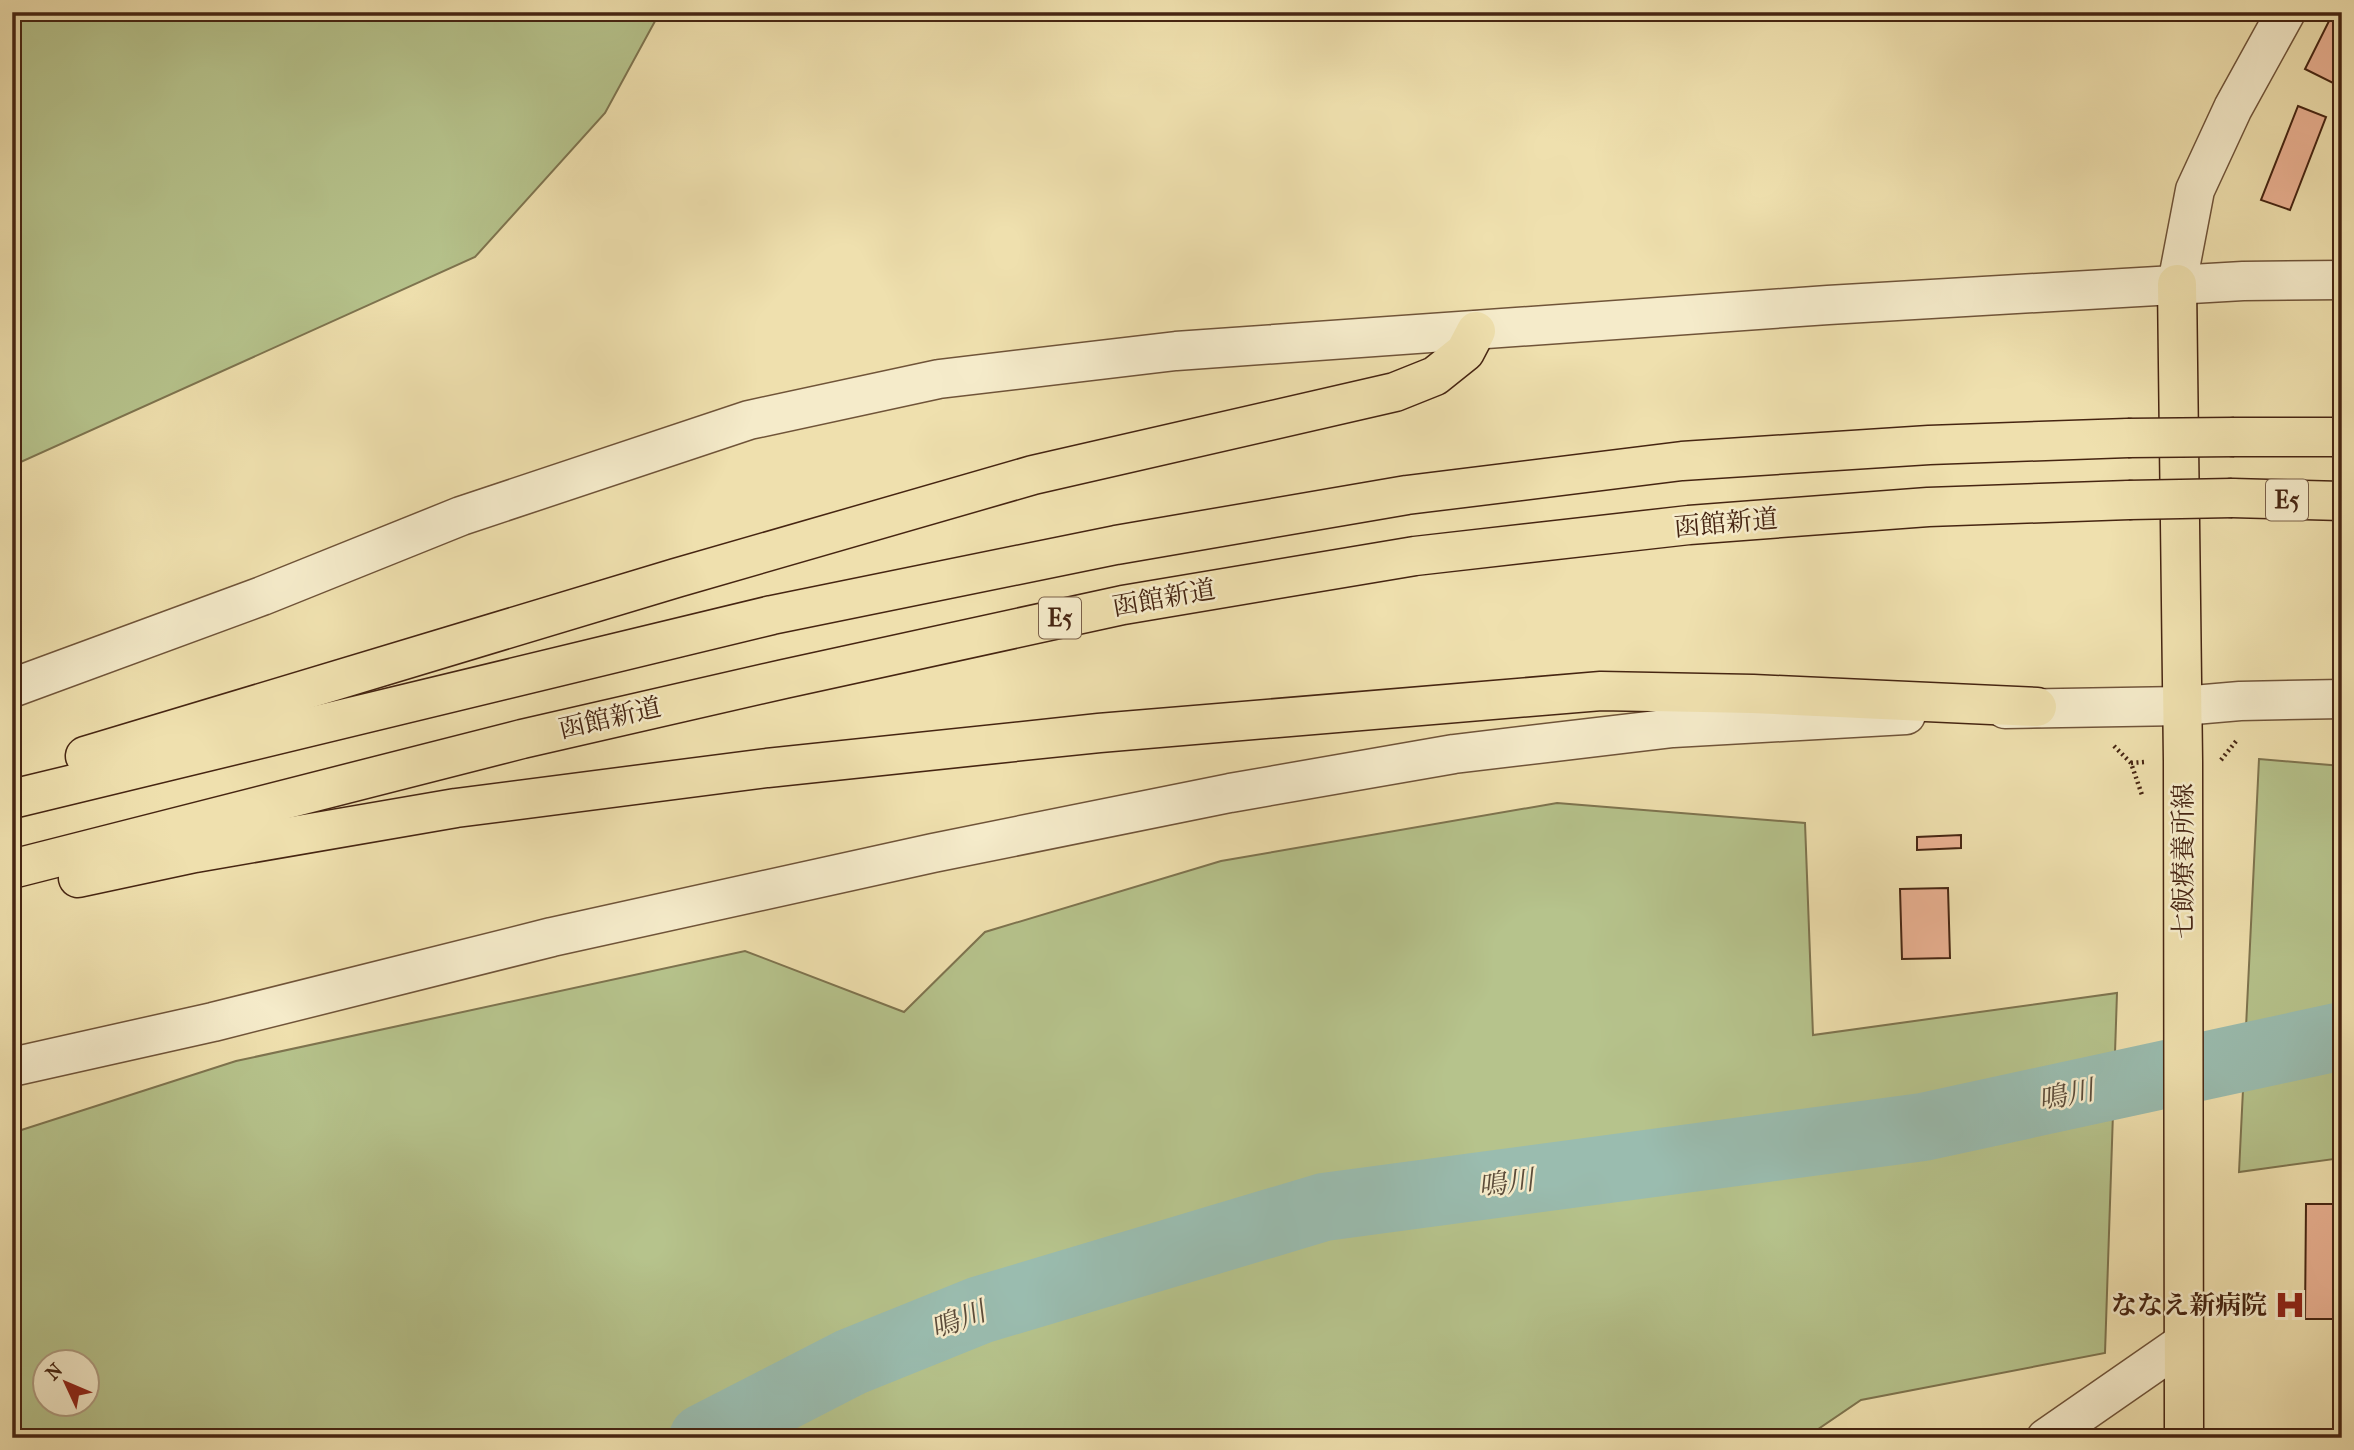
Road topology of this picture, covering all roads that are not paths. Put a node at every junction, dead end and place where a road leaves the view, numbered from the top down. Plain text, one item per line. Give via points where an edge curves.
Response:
1 (2286, 12) edge
2 (2342, 280) edge
3 (2177, 284) junction
4 (1476, 331) junction
5 (2342, 437) edge
6 (2342, 501) edge
7 (12, 688) edge
8 (2342, 699) edge
9 (2182, 706) junction
10 (2036, 707) junction
11 (12, 778) edge
12 (12, 799) edge
13 (12, 869) edge
14 (12, 891) edge
15 (12, 1068) edge
16 (2183, 1343) junction
17 (2046, 1438) edge
18 (2184, 1438) edge

1 - 3 street via 2195,190
2 - 3 street
3 - 4 street
3 - 9 main road, 七飯療養所線
4 - 7 street via 1176,351 939,379 750,420 461,516 262,596
4 - 11 main road via 1465,352 1435,376 1395,392 1033,475
5 - 12 main road, E5, bridge via 1929,445 1682,461 1407,495 1116,545 772,615
6 - 13 main road, 函館新道 / E5, bridge via 2232,498 1928,507 1689,525 1415,556 1123,605 783,679 522,739
8 - 9 street
9 - 10 street
9 - 16 main road, 七飯療養所線
10 - 14 main road via 1601,691 1099,733 767,768 456,808 195,853
10 - 15 street via 1673,728 1454,754 1230,793 552,937 213,1023
16 - 17 street
16 - 18 main road, 七飯療養所線

